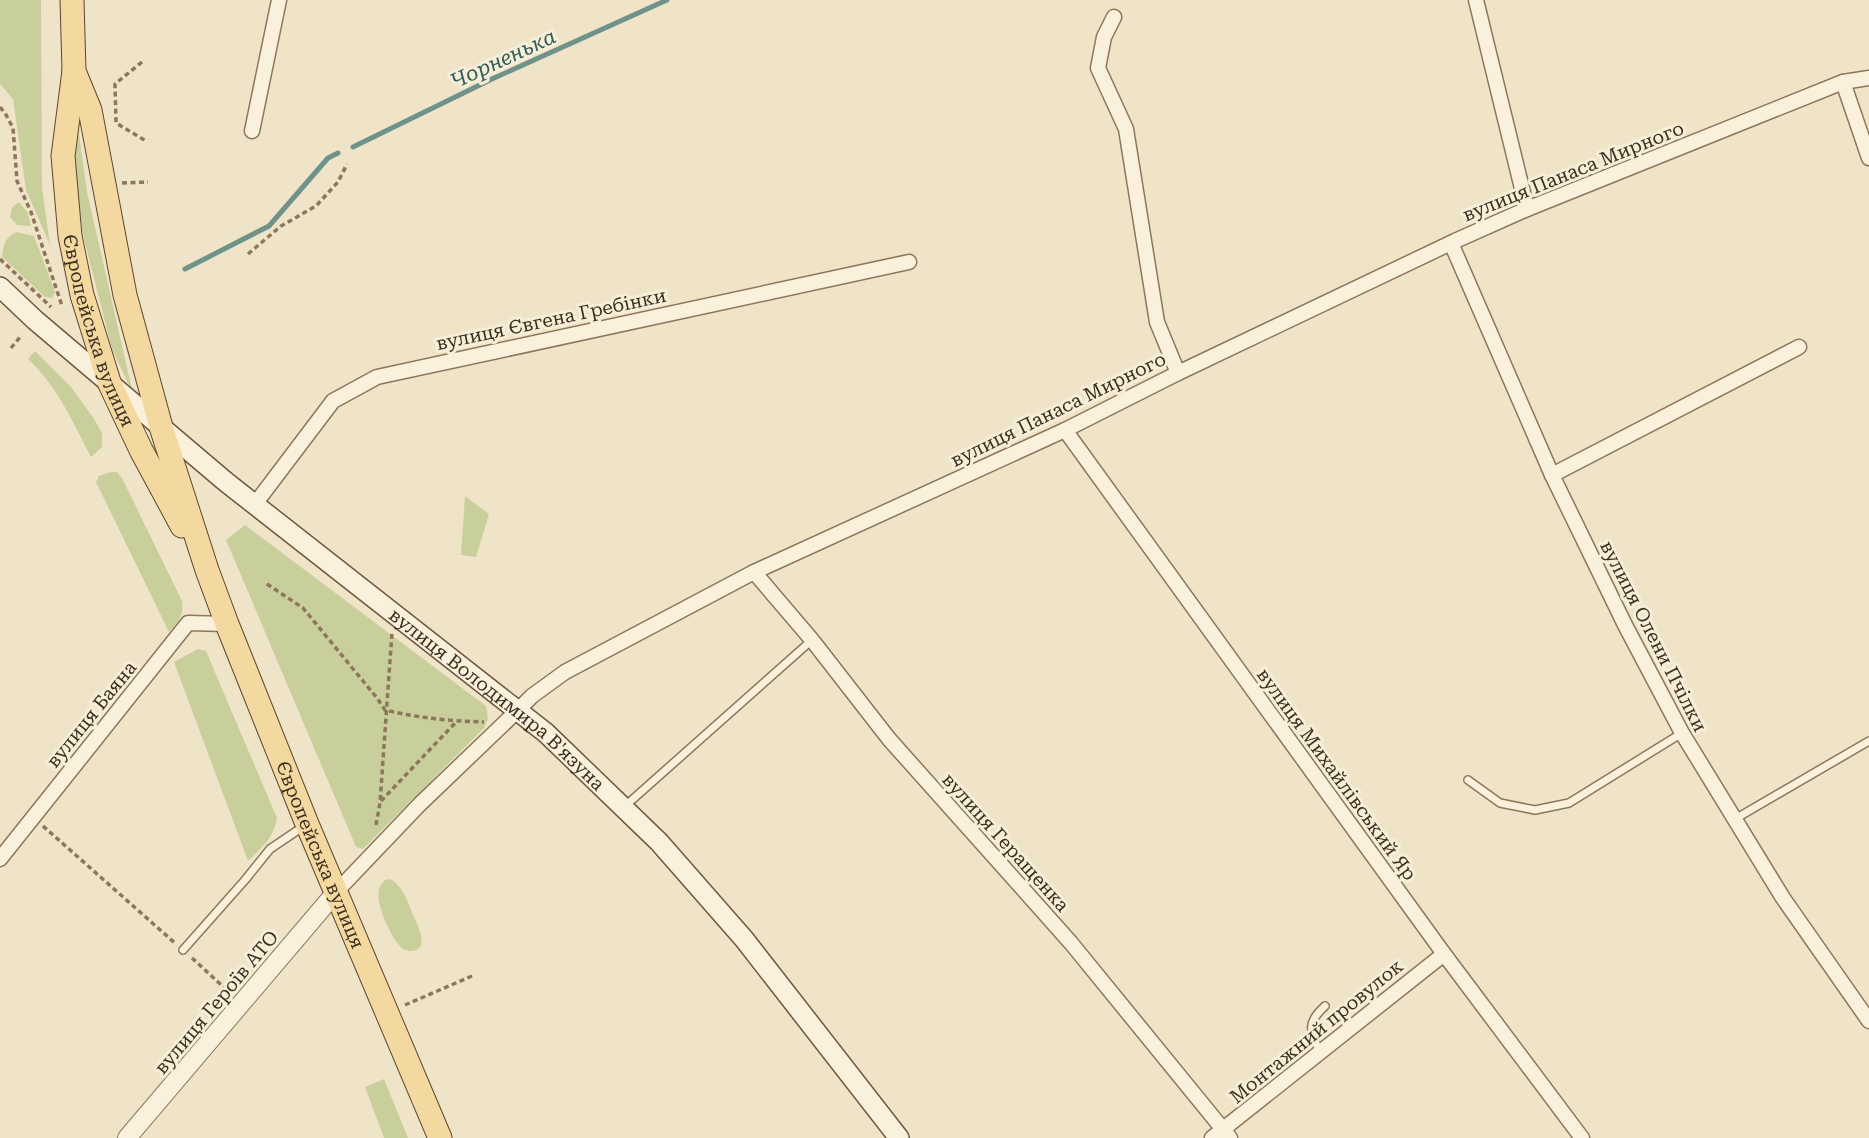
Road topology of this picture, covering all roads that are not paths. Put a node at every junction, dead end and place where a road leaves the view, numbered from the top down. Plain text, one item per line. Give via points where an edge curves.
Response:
1 (72, 0) edge
2 (279, 0) edge
3 (1476, 0) edge
4 (1114, 17) dead end
5 (74, 71) junction
6 (1869, 78) edge
7 (1843, 82) junction
8 (252, 131) dead end
9 (1869, 158) edge
10 (1527, 209) junction
11 (1451, 243) junction
12 (909, 262) dead end
13 (0, 287) edge
14 (1799, 347) dead end
15 (1178, 373) junction
16 (110, 382) junction
17 (161, 427) junction
18 (1065, 430) junction
19 (1552, 475) junction
20 (255, 504) junction
21 (207, 570) junction
22 (754, 572) junction
23 (227, 624) junction
24 (812, 640) junction
25 (511, 717) junction
26 (1682, 733) junction
27 (1869, 741) edge
28 (1468, 780) dead end
29 (624, 807) junction
30 (1735, 819) junction
31 (307, 824) junction
32 (0, 859) edge
33 (336, 892) junction
34 (183, 950) road end
35 (1444, 954) junction
36 (1325, 1006) dead end
37 (1869, 1021) edge
38 (1320, 1052) junction
39 (1222, 1135) edge
40 (127, 1138) edge
41 (440, 1138) edge
42 (899, 1138) edge
43 (1582, 1138) edge

1 - 5 main road, Європейська вулиця
2 - 8 street
3 - 10 street
4 - 15 street via 1104,37 1098,68 1126,129 1157,322
5 - 16 main road, Європейська вулиця via 62,156 70,236 84,302
5 - 17 main road, Європейська вулиця via 90,110 125,295
6 - 7 street, вулиця Панаса Мирного
7 - 9 street
7 - 10 street, вулиця Панаса Мирного
10 - 11 street, вулиця Панаса Мирного
11 - 15 street, вулиця Панаса Мирного
11 - 19 street, вулиця Олени Пчілки
12 - 20 street, вулиця Євгена Гребінки via 377,377 332,401
13 - 16 main road, вулиця Володимира В'язуна via 44,312
14 - 19 street
15 - 18 street, вулиця Панаса Мирного
16 - 17 main road, вулиця Володимира В'язуна
16 - 21 main road, Європейська вулиця via 141,450
17 - 20 main road, вулиця Володимира В'язуна
17 - 21 main road, Європейська вулиця
18 - 22 street, вулиця Панаса Мирного
18 - 35 street, вулиця Михайлівський Яр
19 - 26 street, вулиця Олени Пчілки
20 - 25 main road, вулиця Володимира В'язуна via 393,614
21 - 23 main road, Європейська вулиця
22 - 24 street, вулиця Геращенка
22 - 25 street, вулиця Панаса Мирного via 565,672
23 - 31 main road, Європейська вулиця
23 - 32 street, вулиця Баяна via 188,623
24 - 29 lane
24 - 39 street, вулиця Геращенка via 889,739 1071,943
25 - 29 main road, вулиця Володимира В'язуна via 546,733
25 - 33 street, вулиця Панаса Мирного via 419,804
26 - 28 lane via 1569,803 1535,810 1500,803
26 - 30 street, вулиця Олени Пчілки
27 - 30 lane
29 - 42 main road, вулиця Володимира В'язуна via 744,939
30 - 37 street, вулиця Олени Пчілки via 1783,898
31 - 33 main road, Європейська вулиця
31 - 34 lane via 270,849
33 - 40 street, вулиця Героїв АТО
33 - 41 main road, Європейська вулиця
35 - 38 street, Монтажний провулок
35 - 43 street, вулиця Михайлівський Яр
36 - 38 lane via 1315,1015 1311,1033
38 - 39 street, Монтажний провулок

